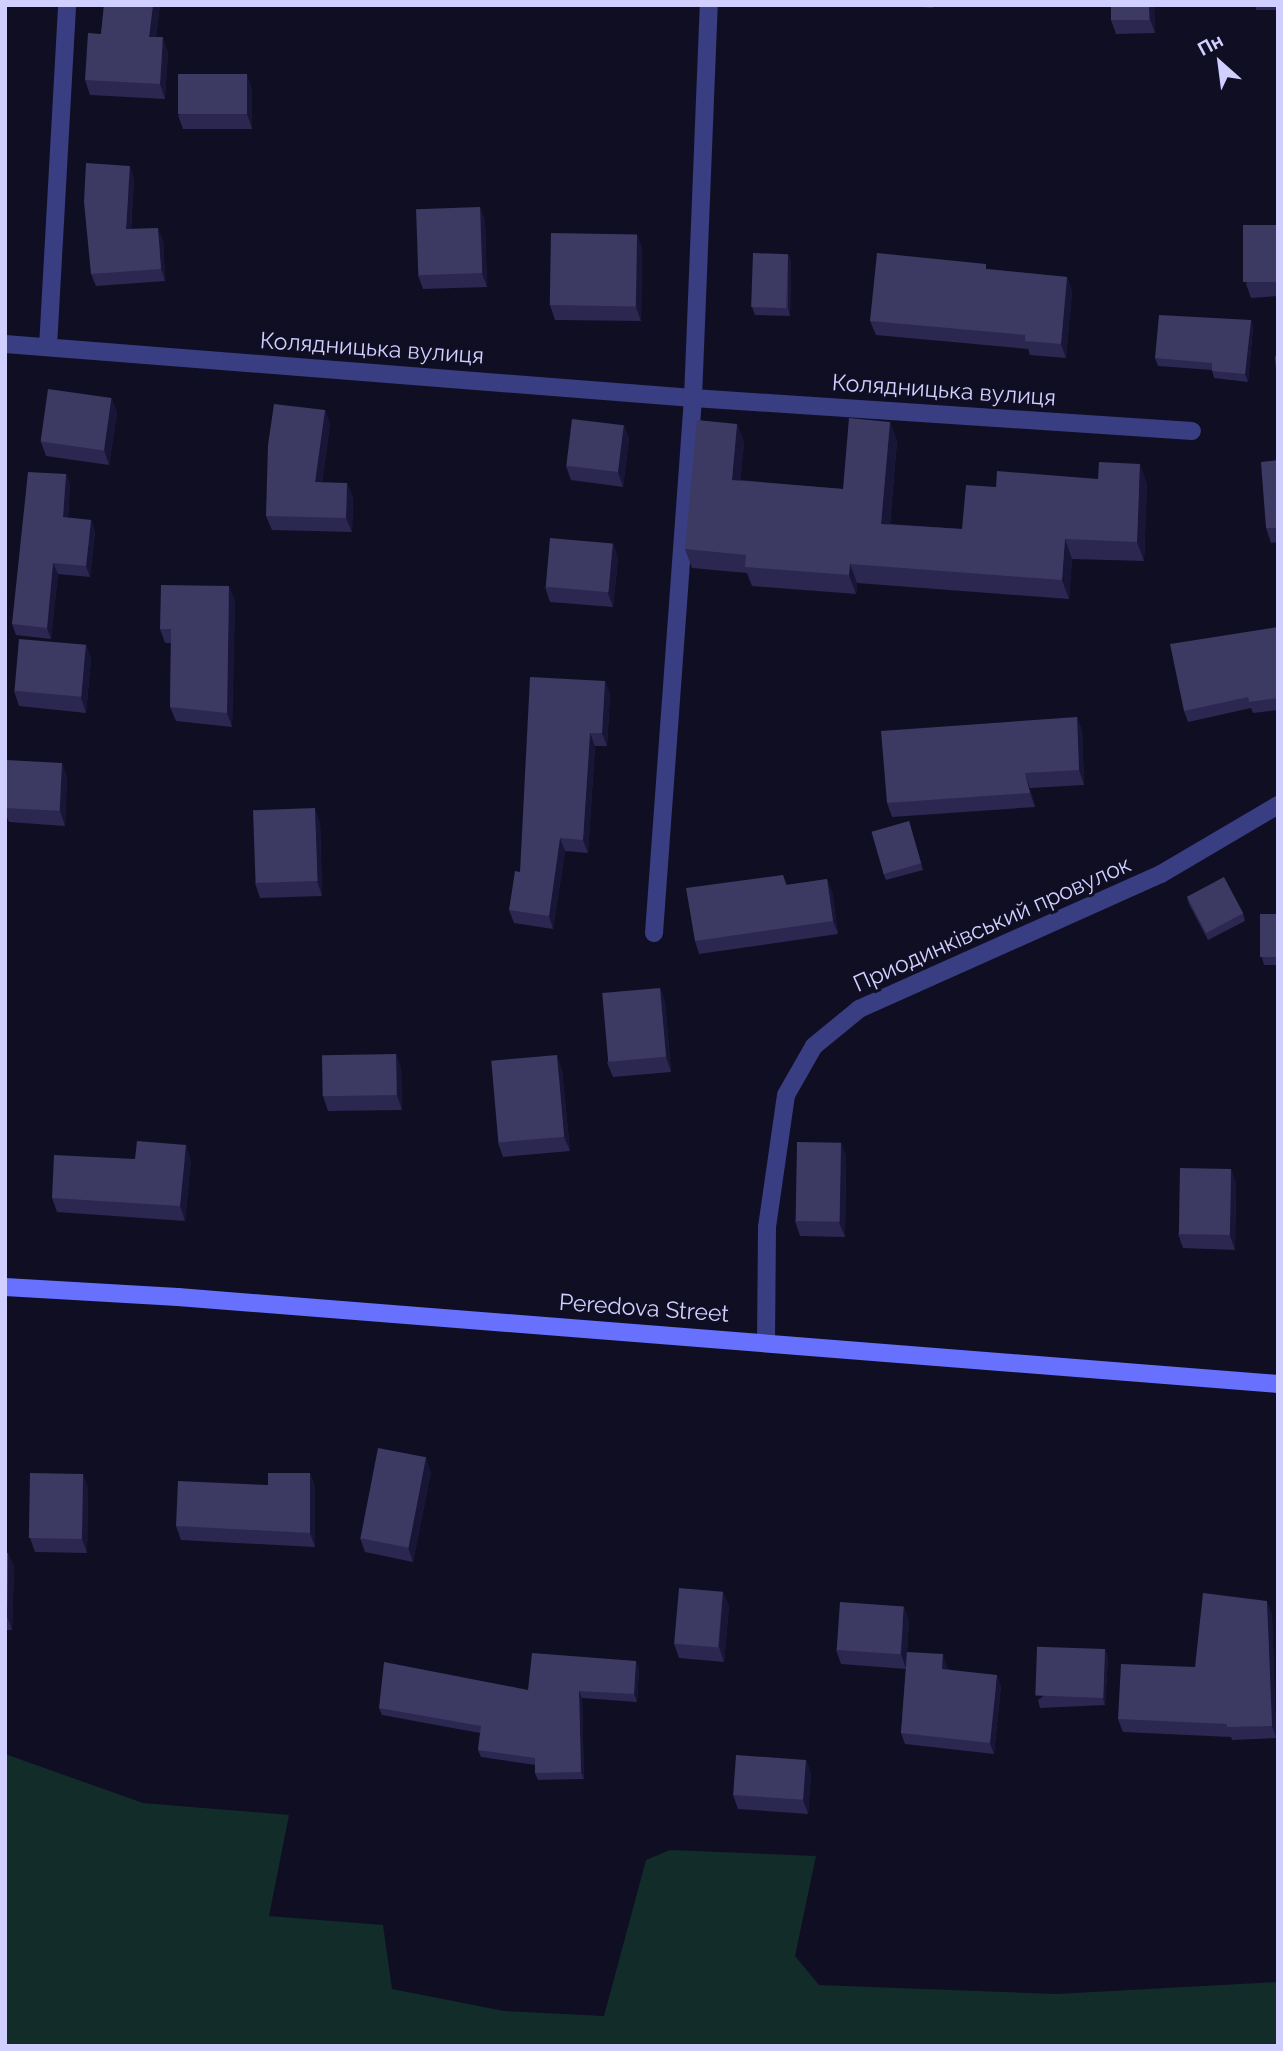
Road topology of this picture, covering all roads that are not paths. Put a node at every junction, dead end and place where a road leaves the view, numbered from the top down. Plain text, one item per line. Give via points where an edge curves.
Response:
1 (67, 5) edge
2 (709, 5) edge
3 (5, 344) edge
4 (48, 347) junction
5 (694, 398) junction
6 (1192, 431) dead end
7 (1278, 805) edge
8 (654, 933) dead end
9 (5, 1287) edge
10 (765, 1342) junction
11 (1278, 1384) edge

1 - 4 street
2 - 5 street
3 - 4 street, Колядницька вулиця
4 - 5 street, Колядницька вулиця
5 - 6 street, Колядницька вулиця
5 - 8 street
7 - 10 street, Приодинківський провулок via 1161,874 859,1009 814,1046 786,1095 767,1227
9 - 10 street, Peredova Street
10 - 11 street, Peredova Street

